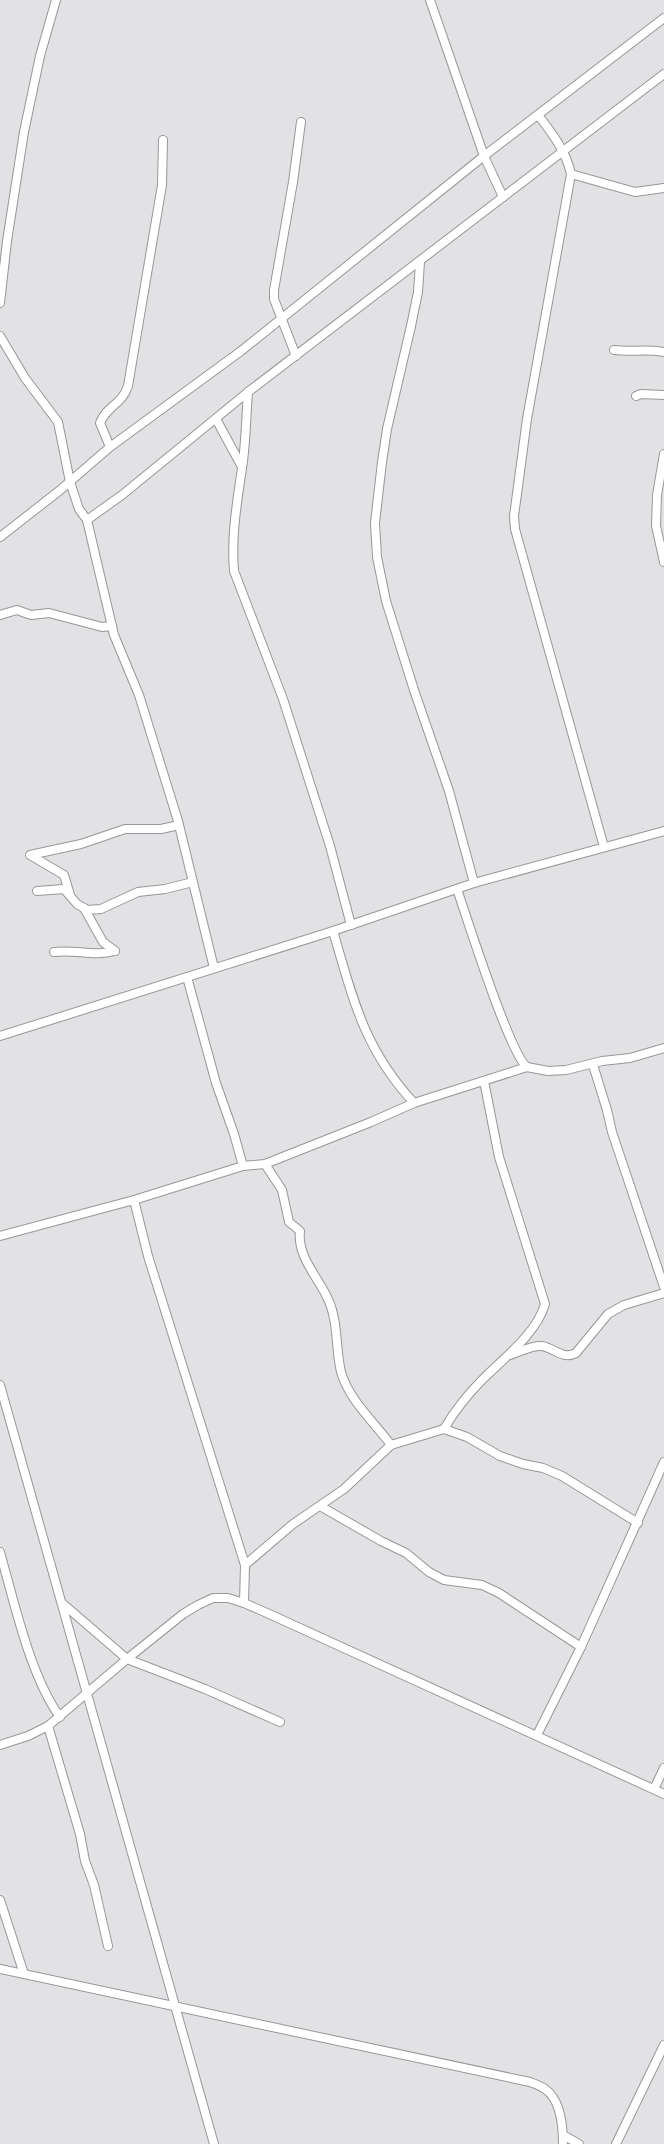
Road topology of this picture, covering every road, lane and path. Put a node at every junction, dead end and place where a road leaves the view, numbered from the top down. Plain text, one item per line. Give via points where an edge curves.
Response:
1 (56, 0) edge
2 (430, 0) edge
3 (664, 18) edge
4 (664, 74) edge
5 (538, 115) junction
6 (301, 122) dead end
7 (163, 140) dead end
8 (563, 152) junction
9 (484, 156) junction
10 (571, 174) junction
11 (664, 188) edge
12 (503, 197) junction
13 (420, 262) junction
14 (0, 303) edge
15 (282, 317) junction
16 (0, 336) edge
17 (614, 350) dead end
18 (664, 352) edge
19 (296, 356) junction
20 (248, 392) junction
21 (664, 395) edge
22 (636, 396) dead end
23 (216, 419) junction
24 (110, 447) junction
25 (664, 454) edge
26 (242, 467) junction
27 (70, 482) junction
28 (87, 520) junction
29 (0, 537) edge
30 (664, 562) edge
31 (0, 615) edge
32 (112, 626) junction
33 (179, 825) junction
34 (664, 831) edge
35 (604, 847) junction
36 (193, 882) junction
37 (474, 883) junction
38 (456, 889) junction
39 (37, 891) dead end
40 (70, 895) junction
41 (84, 908) junction
42 (351, 925) junction
43 (334, 931) junction
44 (54, 952) dead end
45 (214, 968) junction
46 (187, 977) junction
47 (0, 1036) edge
48 (664, 1048) edge
49 (593, 1065) junction
50 (523, 1067) junction
51 (484, 1081) junction
52 (414, 1103) junction
53 (265, 1164) junction
54 (243, 1166) junction
55 (134, 1200) junction
56 (0, 1236) edge
57 (664, 1287) edge
58 (664, 1293) edge
59 (508, 1356) junction
60 (0, 1384) edge
61 (444, 1429) junction
62 (391, 1445) junction
63 (664, 1462) edge
64 (320, 1506) junction
65 (638, 1523) junction
66 (0, 1552) edge
67 (246, 1565) junction
68 (62, 1603) junction
69 (244, 1603) junction
70 (581, 1647) junction
71 (127, 1659) junction
72 (88, 1693) junction
73 (60, 1717) junction
74 (280, 1722) dead end
75 (48, 1726) junction
76 (537, 1735) junction
77 (0, 1745) edge
78 (664, 1768) edge
79 (654, 1789) junction
80 (664, 1794) edge
81 (0, 1900) edge
82 (108, 1946) dead end
83 (0, 1969) edge
84 (24, 1974) junction
85 (176, 2006) junction
86 (664, 2045) edge
87 (563, 2135) junction
88 (214, 2144) edge
89 (563, 2144) edge
90 (579, 2144) edge
91 (616, 2144) edge

1 - 14 street via 24,132
2 - 9 street
3 - 5 street
4 - 8 street
5 - 8 street
5 - 9 street
6 - 15 street via 274,290 274,299
7 - 24 street via 162,185 128,386 124,398 106,411 100,423
8 - 10 street
8 - 12 street
9 - 12 street
9 - 15 street
10 - 11 street via 635,192
10 - 35 street via 527,419 514,516 518,542
12 - 13 street
13 - 19 street
13 - 37 street via 414,309 382,462 375,523 376,557 386,601 449,791
15 - 19 street
15 - 24 street
16 - 27 street via 25,378 58,422
17 - 18 street
19 - 20 street
20 - 23 street
20 - 26 street
21 - 22 street
23 - 26 street
23 - 28 street
24 - 27 street
25 - 30 street via 656,526
26 - 42 street via 232,548 234,571 283,699 330,846
27 - 28 street via 79,510
27 - 29 street
28 - 32 street
31 - 32 street via 18,610 31,615 49,612 102,627
32 - 33 street via 139,695
33 - 36 street
33 - 40 street via 125,829 81,844 30,855 64,875
34 - 35 street
35 - 37 street
36 - 41 street via 138,892 100,909
36 - 45 street
37 - 38 street
38 - 42 street
38 - 50 street
39 - 40 street via 64,889
40 - 41 street
41 - 44 street via 102,942 115,951 100,955 68,950
42 - 43 street
43 - 45 street
43 - 52 street via 368,1038 381,1062
45 - 46 street
46 - 47 street
46 - 54 street
48 - 49 street
49 - 50 street via 566,1070
49 - 57 street
50 - 51 street
51 - 52 street
51 - 59 street via 499,1156 545,1304 535,1323
52 - 53 street
53 - 54 street
53 - 62 street via 282,1190 289,1222 300,1231 299,1240 312,1274 327,1297 335,1319 342,1374 361,1408
54 - 55 street
55 - 56 street
55 - 67 street via 148,1256
58 - 59 street via 624,1305 608,1314 570,1356 543,1346
59 - 61 street via 466,1398
60 - 68 street
61 - 62 street
61 - 65 street via 468,1437 500,1456 562,1476
62 - 64 street via 344,1489
63 - 65 street
64 - 67 street via 293,1524
64 - 70 street via 406,1553 444,1580 482,1585 499,1593
65 - 70 street
66 - 73 street via 44,1693
67 - 69 street
68 - 71 street
68 - 72 street
69 - 71 street via 213,1598 198,1605
69 - 76 street
70 - 76 street
71 - 72 street
71 - 74 street
72 - 73 street
72 - 85 street
73 - 75 street
75 - 77 street
75 - 82 street via 94,1885
76 - 79 street
78 - 79 street
79 - 80 street
81 - 84 street
83 - 84 street
84 - 85 street
85 - 87 street via 530,2082 546,2089 556,2103
85 - 88 street
86 - 91 street
87 - 89 street
87 - 90 street

